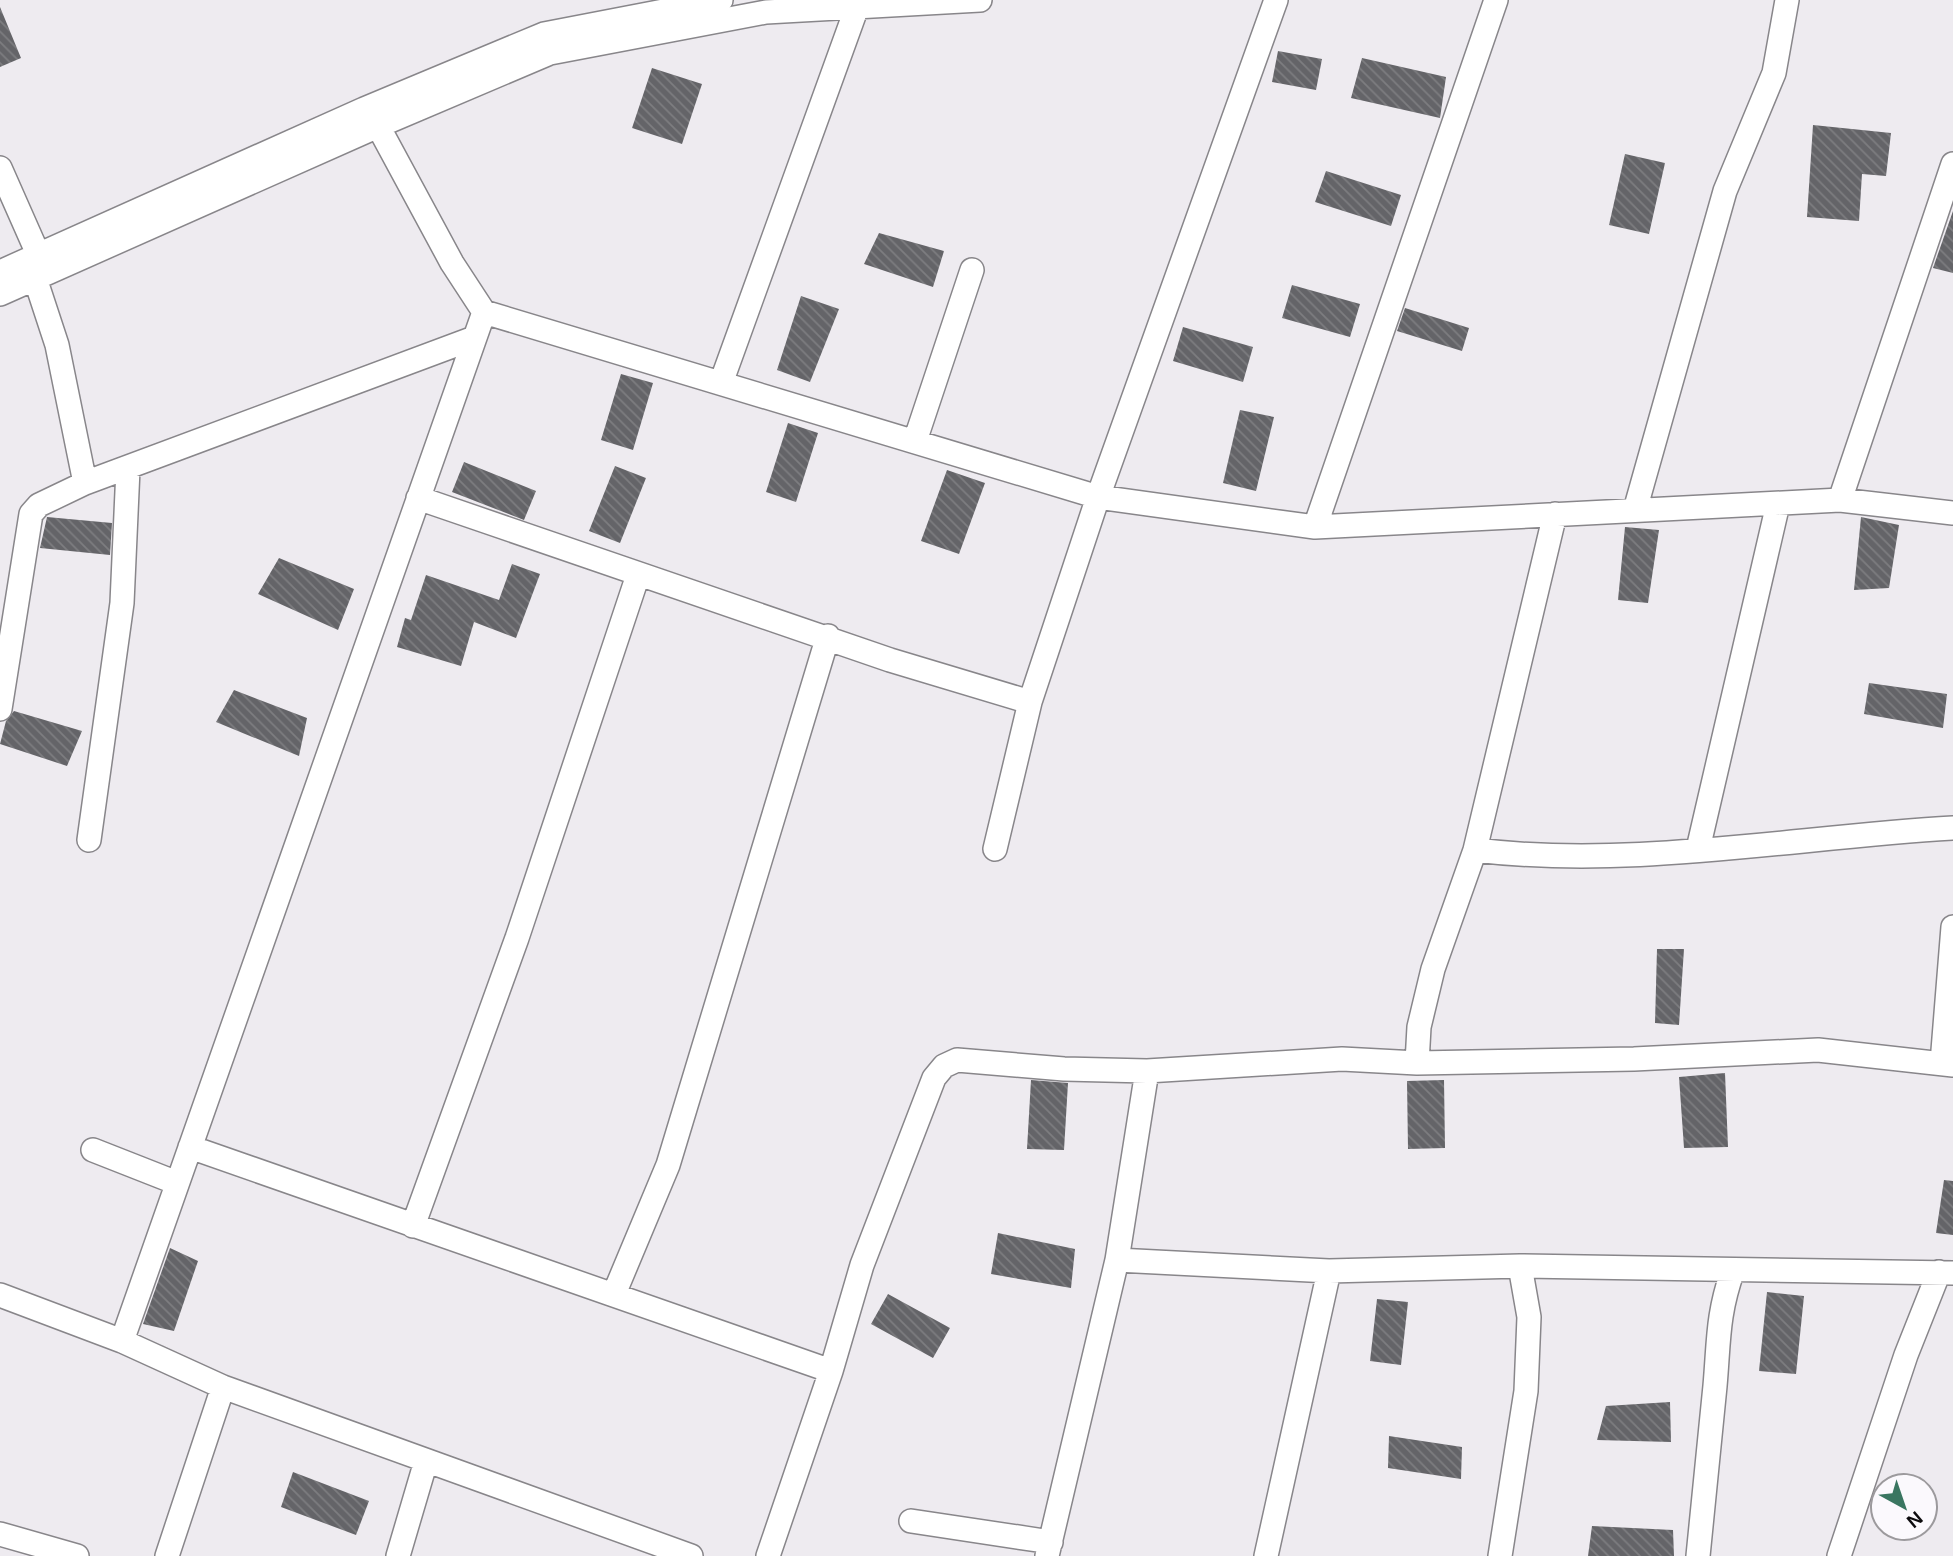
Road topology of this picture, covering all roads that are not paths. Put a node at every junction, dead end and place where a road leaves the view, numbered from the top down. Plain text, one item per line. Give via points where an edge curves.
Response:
1 (721, 0) edge
2 (980, 0) edge
3 (1276, 0) edge
4 (1496, 0) edge
5 (1787, 0) edge
6 (857, 7) junction
7 (377, 126) junction
8 (1953, 164) edge
9 (0, 169) edge
10 (38, 254) junction
11 (972, 270) dead end
12 (0, 272) edge
13 (35, 278) junction
14 (0, 294) edge
15 (484, 312) junction
16 (474, 338) junction
17 (722, 383) junction
18 (915, 441) junction
19 (128, 469) junction
20 (85, 483) junction
21 (1098, 496) junction
22 (418, 498) junction
23 (1840, 500) junction
24 (1778, 503) junction
25 (1635, 510) junction
26 (1953, 513) edge
27 (1555, 514) junction
28 (1315, 527) junction
29 (638, 575) junction
30 (828, 636) junction
31 (1030, 702) junction
32 (0, 709) edge
33 (1953, 828) edge
34 (89, 840) dead end
35 (995, 849) dead end
36 (1698, 849) junction
37 (1475, 850) junction
38 (1953, 927) edge
39 (1417, 1063) junction
40 (1948, 1064) edge
41 (1147, 1071) junction
42 (190, 1147) junction
43 (93, 1150) dead end
44 (177, 1183) junction
45 (413, 1226) junction
46 (1117, 1260) junction
47 (1520, 1266) junction
48 (1733, 1270) junction
49 (1329, 1271) junction
50 (1946, 1273) edge
51 (614, 1294) junction
52 (0, 1296) edge
53 (122, 1340) junction
54 (831, 1371) junction
55 (223, 1387) junction
56 (426, 1461) junction
57 (911, 1521) dead end
58 (0, 1534) edge
59 (1049, 1549) edge
60 (77, 1556) edge
61 (167, 1556) edge
62 (398, 1556) edge
63 (691, 1556) edge
64 (768, 1556) edge
65 (1266, 1556) edge
66 (1500, 1556) edge
67 (1698, 1556) edge
68 (1839, 1556) edge

1 - 10 street via 544,33
2 - 6 street
3 - 21 street
4 - 28 street
5 - 25 street via 1774,73 1725,191
6 - 7 street via 766,12 550,53
6 - 17 street
7 - 13 street
7 - 15 street
8 - 23 street
9 - 10 street
10 - 12 street
11 - 18 street
13 - 14 street
13 - 20 street via 57,345
15 - 16 street
15 - 17 street
16 - 19 street
16 - 22 street
17 - 18 street
18 - 21 street
19 - 20 street
19 - 34 street via 122,603
20 - 32 street via 39,505 31,514
21 - 28 street
21 - 31 street
22 - 29 street
22 - 42 street
23 - 24 street
23 - 26 street
24 - 25 street
24 - 36 street
25 - 27 street
27 - 28 street
27 - 37 street
29 - 30 street
29 - 45 street via 517,938
30 - 31 street via 890,660
30 - 51 street via 668,1165
31 - 35 street
33 - 36 street
36 - 37 street via 1530,857
37 - 39 street via 1433,969 1419,1027
38 - 40 street
39 - 40 street via 1818,1050
39 - 41 street via 1342,1059
41 - 46 street
41 - 54 street via 957,1060 944,1066 934,1078 862,1265
42 - 44 street
42 - 45 street
43 - 44 street
44 - 53 street
45 - 51 street
46 - 49 street
46 - 59 street
47 - 48 street
47 - 49 street
47 - 66 street via 1529,1317 1526,1391
48 - 50 street
48 - 67 street via 1717,1332
49 - 65 street
50 - 68 street via 1906,1355
51 - 54 street
52 - 53 street
53 - 55 street
54 - 64 street
55 - 56 street
55 - 61 street
56 - 62 street
56 - 63 street
57 - 59 street
58 - 60 street

